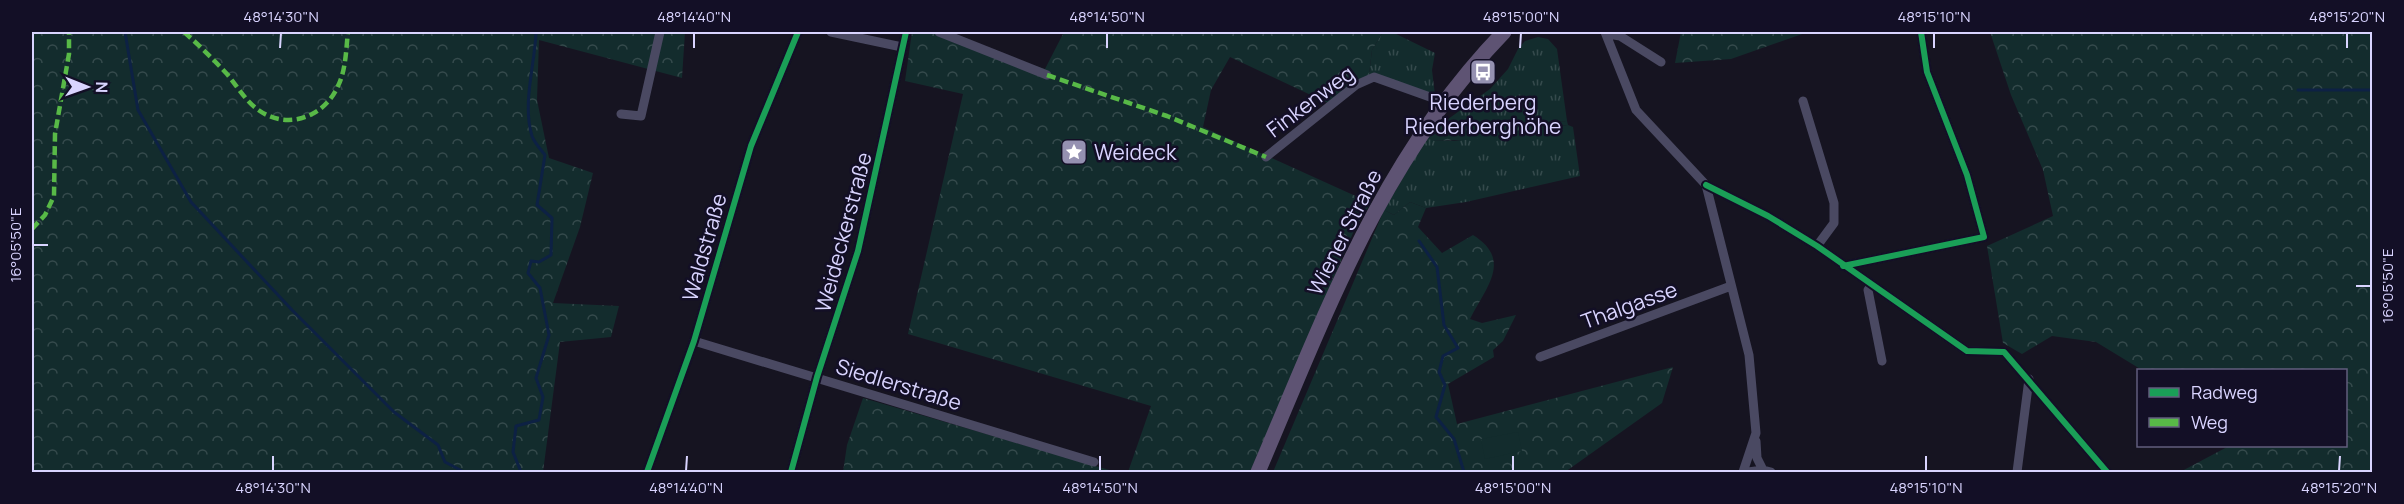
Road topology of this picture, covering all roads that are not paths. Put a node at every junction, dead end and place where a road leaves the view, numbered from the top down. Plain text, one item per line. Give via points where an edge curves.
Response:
1 (660, 32) edge
2 (798, 32) edge
3 (831, 32) edge
4 (906, 32) edge
5 (939, 32) edge
6 (1504, 32) edge
7 (1608, 32) edge
8 (1921, 32) edge
9 (902, 48) junction
10 (1661, 62) dead end
11 (1047, 75) dead end
12 (1803, 101) dead end
13 (1444, 102) junction
14 (621, 114) dead end
15 (1266, 157) dead end
16 (1706, 185) junction
17 (1817, 246) junction
18 (1843, 266) junction
19 (1731, 286) junction
20 (1871, 286) junction
21 (694, 341) junction
22 (1540, 357) dead end
23 (1882, 360) dead end
24 (817, 377) junction
25 (2028, 379) junction
26 (1756, 433) junction
27 (1094, 462) dead end
28 (1767, 471) edge
29 (647, 472) edge
30 (791, 472) edge
31 (1258, 472) edge
32 (1743, 472) edge
33 (1748, 472) edge
34 (2017, 472) edge
35 (2107, 472) edge

1 - 14 street via 640,116
2 - 21 street, Waldstraße via 751,146
3 - 9 street
4 - 9 street, Weideckerstraße
5 - 11 street
6 - 13 main road, Wiener Straße
7 - 10 street
7 - 16 street via 1636,110
8 - 18 street via 1927,72 1967,175 1984,237
9 - 24 street, Weideckerstraße via 858,251
12 - 17 street via 1834,203 1834,223
13 - 15 street, Finkenweg via 1374,77 1356,85
13 - 31 main road, Wiener Straße via 1385,190 1357,242
16 - 17 street
16 - 19 street
17 - 18 street
18 - 20 street
19 - 22 street, Thalgasse
19 - 26 street via 1749,355
20 - 23 street via 1868,290
20 - 25 street via 1967,351 2004,352
21 - 24 street, Siedlerstraße
21 - 29 street, Waldstraße
24 - 27 street, Siedlerstraße
24 - 30 street, Weideckerstraße
25 - 34 street
25 - 35 street
26 - 28 street via 1756,458
26 - 32 street
28 - 33 street

